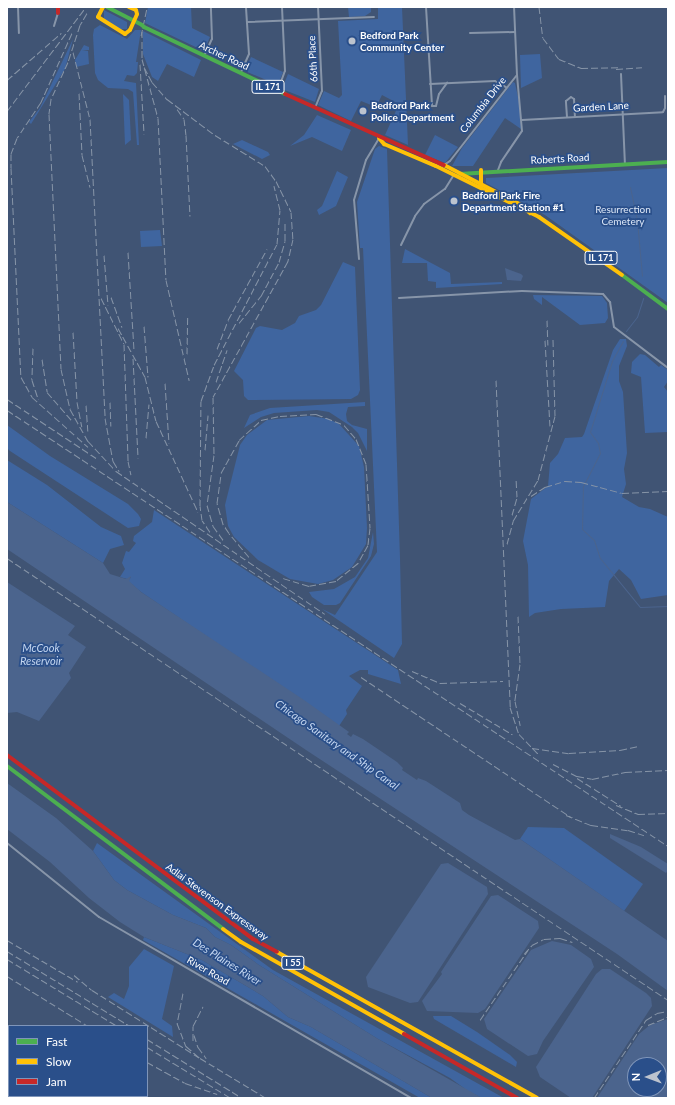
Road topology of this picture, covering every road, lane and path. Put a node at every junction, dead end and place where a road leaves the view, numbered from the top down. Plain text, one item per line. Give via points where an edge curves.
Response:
1 (18, 7) edge
2 (58, 7) edge
3 (107, 7) edge
4 (129, 7) edge
5 (211, 7) edge
6 (246, 7) edge
7 (282, 7) edge
8 (318, 7) edge
9 (426, 7) edge
10 (514, 7) edge
11 (102, 8) edge
12 (58, 13) joint
13 (374, 17) dead end
14 (319, 20) junction
15 (134, 21) junction
16 (283, 21) junction
17 (247, 22) junction
18 (54, 26) dead end
19 (515, 32) junction
20 (19, 33) dead end
21 (470, 33) dead end
22 (204, 56) junction
23 (240, 73) junction
24 (621, 74) dead end
25 (517, 75) junction
26 (447, 83) junction
27 (430, 84) junction
28 (506, 87) junction
29 (278, 91) junction
30 (665, 96) dead end
31 (315, 109) junction
32 (623, 114) junction
33 (575, 116) junction
34 (567, 117) junction
35 (522, 120) junction
36 (379, 138) junction
37 (450, 161) junction
38 (668, 162) edge
39 (625, 164) junction
40 (444, 165) junction
41 (450, 169) junction
42 (481, 170) junction
43 (498, 170) junction
44 (460, 174) junction
45 (453, 176) junction
46 (481, 185) junction
47 (530, 213) junction
48 (401, 245) dead end
49 (359, 259) dead end
50 (399, 298) dead end
51 (668, 309) edge
52 (668, 368) edge
53 (7, 755) edge
54 (7, 766) edge
55 (7, 843) edge
56 (411, 1098) edge
57 (517, 1098) edge
58 (537, 1098) edge

1 - 20 street
2 - 12 main road
3 - 15 main road, Archer Road / IL 171
4 - 15 main road via 137,12
5 - 22 street via 212,39
6 - 17 street
7 - 16 street
8 - 14 street, 66th Place
9 - 27 street
10 - 19 street, Columbia Drive
11 - 15 main road via 98,16 123,34 129,32
12 - 18 street
13 - 14 street
14 - 16 street
14 - 31 street, 66th Place via 322,91
15 - 22 main road, Archer Road / IL 171
16 - 17 street
16 - 29 street via 285,71
17 - 23 street via 249,54
19 - 21 street
19 - 25 street, Columbia Drive
22 - 23 main road, Archer Road / IL 171
23 - 29 main road, Archer Road / IL 171
24 - 32 street
25 - 28 street, Columbia Drive
25 - 35 street
26 - 27 street
26 - 27 street via 439,94 435,106 430,104
26 - 28 street via 495,81
28 - 37 street, Columbia Drive
29 - 31 main road, Archer Road / IL 171
30 - 32 street, Garden Lane via 665,108 662,112
31 - 36 main road, Archer Road / IL 171
32 - 33 street, Garden Lane
32 - 39 street
33 - 34 street, Garden Lane
33 - 34 street via 574,99 571,97 566,101
34 - 35 street, Garden Lane
35 - 43 street via 521,134
36 - 40 main road, Archer Road / IL 171
36 - 45 main road, Archer Road / IL 171 via 384,144
36 - 49 street via 366,160 354,200
37 - 40 street, Columbia Drive
37 - 41 street
38 - 39 main road, Roberts Road
39 - 43 main road, Roberts Road
40 - 41 main road, Archer Road / IL 171
41 - 44 main road, Archer Road / IL 171
42 - 43 main road, Roberts Road
42 - 44 main road, Roberts Road
42 - 46 main road
44 - 45 main road, Roberts Road
44 - 46 main road, Archer Road / IL 171
45 - 47 main road, Archer Road / IL 171
45 - 48 street via 445,189 424,204
46 - 47 main road, Archer Road / IL 171 via 525,207
47 - 51 main road, Archer Road / IL 171 via 592,252
50 - 52 street via 522,291 603,294 610,302 614,327
53 - 58 main road, Adlai Stevenson Expressway / I 55 via 253,939
54 - 57 main road, Adlai Stevenson Expressway / I 55 via 241,942
55 - 56 street, River Road via 99,917

